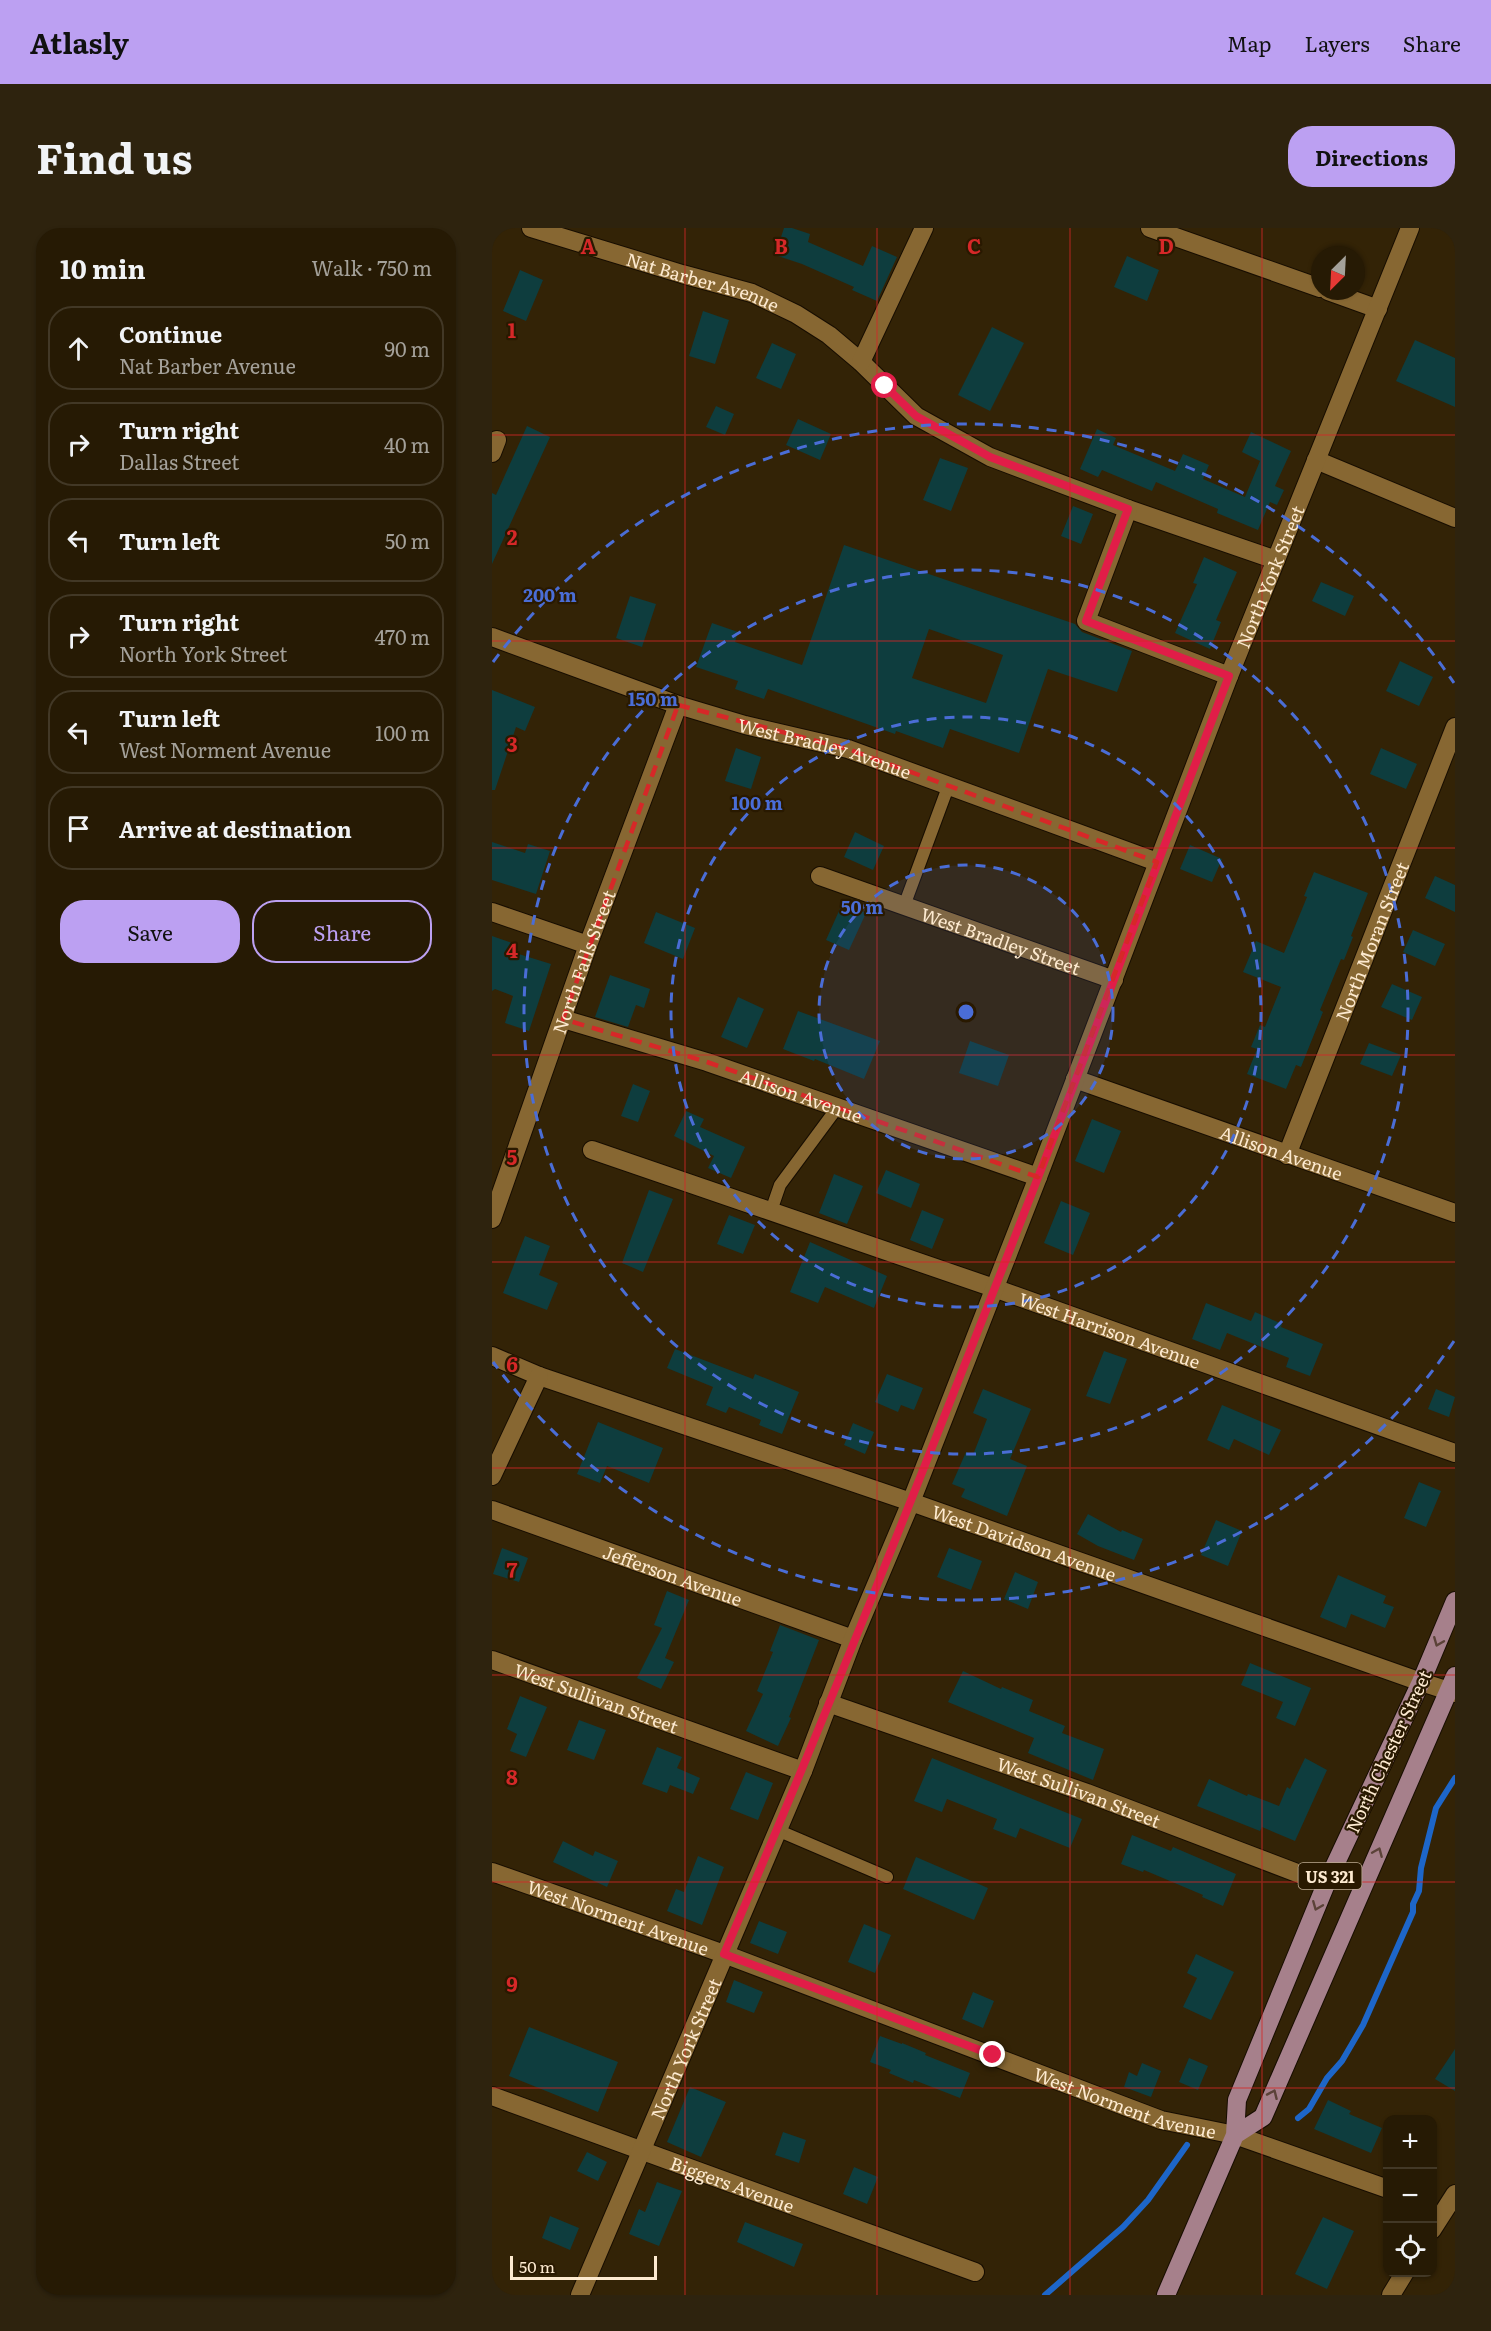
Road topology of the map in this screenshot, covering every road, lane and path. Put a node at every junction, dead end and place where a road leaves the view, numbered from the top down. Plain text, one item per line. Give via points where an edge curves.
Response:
1 (531, 228) edge
2 (924, 228) edge
3 (1150, 228) edge
4 (1410, 228) edge
5 (1311, 285) edge
6 (1353, 300) edge
7 (1378, 309) junction
8 (861, 362) junction
9 (1316, 460) junction
10 (1128, 509) junction
11 (1455, 518) edge
12 (1276, 560) junction
13 (492, 637) edge
14 (1229, 676) junction
15 (678, 705) junction
16 (1455, 727) edge
17 (948, 787) junction
18 (1157, 862) junction
19 (820, 876) dead end
20 (904, 906) junction
21 (492, 912) edge
22 (588, 945) junction
23 (1114, 980) junction
24 (563, 1019) junction
25 (1075, 1079) junction
26 (837, 1108) junction
27 (592, 1150) dead end
28 (1287, 1155) junction
29 (1038, 1177) junction
30 (771, 1210) junction
31 (1455, 1213) edge
32 (492, 1219) edge
33 (994, 1288) junction
34 (492, 1356) edge
35 (539, 1376) junction
36 (1455, 1453) edge
37 (492, 1476) edge
38 (911, 1502) junction
39 (492, 1510) edge
40 (1455, 1601) edge
41 (854, 1640) junction
42 (492, 1660) edge
43 (1422, 1682) junction
44 (1453, 1687) edge
45 (828, 1703) junction
46 (802, 1771) junction
47 (777, 1830) junction
48 (492, 1872) edge
49 (887, 1877) dead end
50 (1326, 1884) junction
51 (724, 1954) junction
52 (492, 2096) edge
53 (1235, 2135) junction
54 (641, 2150) junction
55 (1383, 2187) edge
56 (1455, 2194) edge
57 (1444, 2210) edge
58 (1436, 2223) edge
59 (975, 2272) dead end
60 (1402, 2277) edge
61 (580, 2295) edge
62 (1166, 2295) edge
63 (1391, 2295) edge

1 - 8 street, Nat Barber Avenue via 752,292 829,335
2 - 8 street
3 - 5 street
4 - 7 street, North York Street
6 - 7 street
7 - 9 street, North York Street
8 - 10 street via 916,416 990,457
9 - 11 street
9 - 12 street, North York Street
10 - 12 street
10 - 14 street via 1086,621
12 - 14 street, North York Street
13 - 15 street, West Bradley Avenue
14 - 18 street, North York Street
15 - 17 street, West Bradley Avenue via 848,749
15 - 22 street, North Falls Street
16 - 28 street, North Moran Street
17 - 18 street, West Bradley Avenue
17 - 20 lane
18 - 23 street, North York Street
19 - 20 street, West Bradley Street
20 - 23 street, West Bradley Street
21 - 22 street
22 - 24 street, North Falls Street
23 - 25 street, North York Street
24 - 26 street, Allison Avenue via 707,1062
24 - 32 street, North Falls Street
25 - 28 street, Allison Avenue
25 - 29 street, North York Street
26 - 29 street, Allison Avenue
26 - 30 lane via 780,1185
27 - 30 street, West Harrison Avenue
28 - 31 street, Allison Avenue
29 - 33 street, North York Street
30 - 33 street, West Harrison Avenue
33 - 36 street, West Harrison Avenue
33 - 38 street, North York Street
34 - 35 street, West Davidson Avenue
35 - 37 street
35 - 38 street, West Davidson Avenue
38 - 41 street, North York Street
38 - 43 street, West Davidson Avenue
39 - 41 street, Jefferson Avenue
40 -> 43 main road, North Chester Street / US 321
41 - 45 street, North York Street
42 - 46 street, West Sullivan Street
43 - 44 street, West Davidson Avenue
43 - 50 main road, North Chester Street / US 321
53 -> 44 main road, North Chester Street / US 321 via 1263,2117
45 - 46 street, North York Street
45 - 50 street, West Sullivan Street via 1087,1793
46 - 47 street, North York Street
47 - 49 lane
47 - 51 street, North York Street
48 - 51 street, West Norment Avenue
50 -> 53 main road, North Chester Street / US 321 via 1237,2100
51 - 53 street, West Norment Avenue via 1161,2120
51 - 54 street, North York Street
52 - 54 street, Biggers Avenue
53 - 55 street, West Norment Avenue
53 - 62 main road, North Chester Street / US 321
54 - 59 street, Biggers Avenue
54 - 61 street, North York Street
56 - 57 street
57 - 58 street
60 - 63 street

